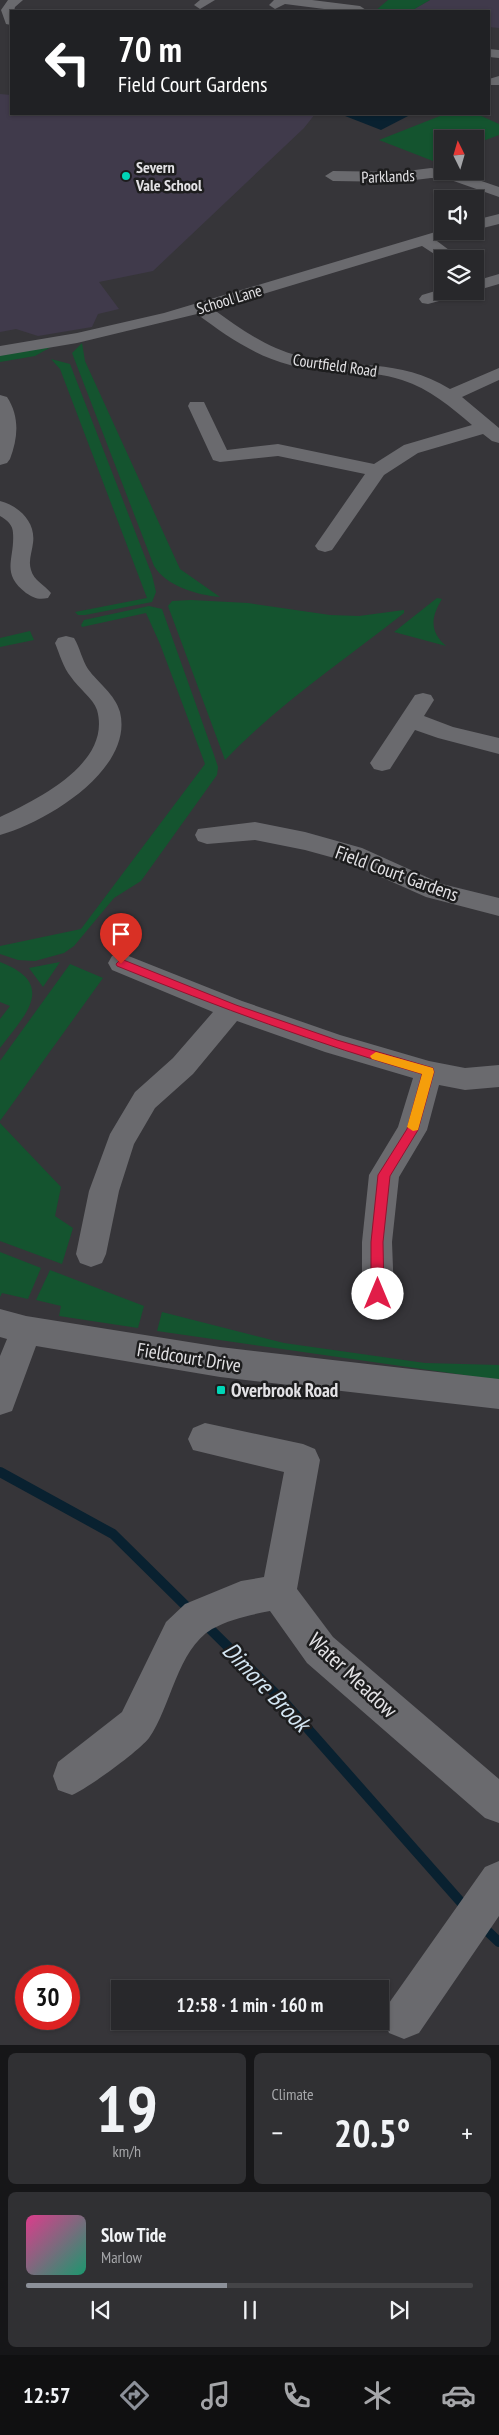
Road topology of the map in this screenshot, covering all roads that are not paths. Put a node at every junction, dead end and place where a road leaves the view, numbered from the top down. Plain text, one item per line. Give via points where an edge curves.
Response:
1 (18, 0) edge
2 (321, 2) edge
3 (275, 5) dead end
4 (360, 10) edge
5 (10, 18) edge
6 (333, 178) dead end
7 (499, 192) edge
8 (499, 218) edge
9 (484, 222) edge
10 (434, 237) edge
11 (424, 240) junction
12 (439, 250) edge
13 (434, 297) edge
14 (428, 299) dead end
15 (200, 308) junction
16 (0, 351) edge
17 (499, 373) edge
18 (450, 396) junction
19 (0, 401) edge
20 (197, 406) dead end
21 (492, 432) edge
22 (0, 458) edge
23 (377, 471) junction
24 (0, 507) edge
25 (326, 546) dead end
26 (40, 593) dead end
27 (66, 642) dead end
28 (499, 746) edge
29 (382, 763) dead end
30 (0, 827) edge
31 (207, 835) dead end
32 (499, 907) edge
33 (121, 964) dead end
34 (232, 1008) junction
35 (429, 1072) junction
36 (499, 1076) edge
37 (90, 1254) dead end
38 (378, 1294) dead end
39 (13, 1326) edge
40 (499, 1394) edge
41 (0, 1400) edge
42 (205, 1439) dead end
43 (279, 1592) junction
44 (72, 1776) dead end
45 (495, 1792) edge
46 (493, 1890) edge
47 (404, 2018) dead end

1 - 5 street via 9,5
2 - 3 street via 283,0
2 - 4 street
6 - 7 street, Parklands via 431,173 450,175
8 - 9 street
10 - 11 street, School Lane
11 - 12 street
11 - 15 street, School Lane
13 - 14 street
15 - 16 street, School Lane via 77,338
15 - 18 street, Courtfield Road via 240,338 266,352 309,364 408,376
17 - 18 street
18 - 21 street, Courtfield Road
19 - 22 street via 8,422 8,434
20 - 23 street via 223,463 278,450
21 - 23 street, Courtfield Road via 411,450
23 - 25 street, Courtfield Road
24 - 26 street via 16,517 24,531 19,567 23,579
27 - 30 street via 78,672 108,710 111,723 109,740 78,781 51,803
28 - 29 street via 446,733 418,710
31 - 32 street, Field Court Gardens via 255,831 313,844 353,854 435,891
33 - 34 street
34 - 35 street
34 - 37 street via 183,1066 145,1100 120,1142 104,1191
35 - 36 street via 465,1079
35 - 38 street via 412,1130 384,1175 377,1242
39 - 40 street, Fieldcourt Drive via 220,1362
39 - 41 street
42 - 43 street via 303,1460
43 - 44 street via 241,1599 198,1617 178,1636 135,1724
43 - 45 street, Water Meadow via 320,1650
46 - 47 street

